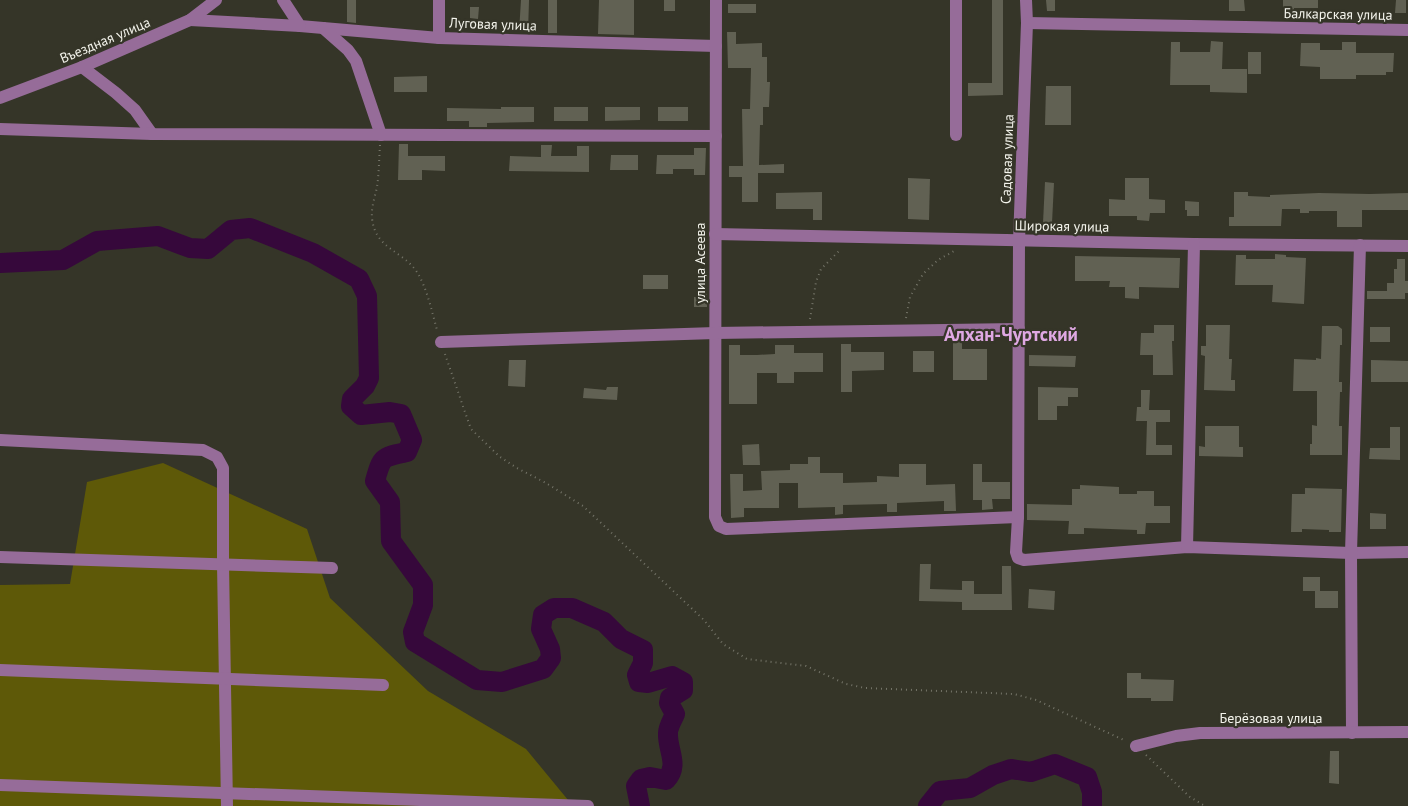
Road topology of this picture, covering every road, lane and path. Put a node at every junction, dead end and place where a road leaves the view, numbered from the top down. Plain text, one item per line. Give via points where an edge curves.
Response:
1 (216, 0) edge
2 (283, 0) edge
3 (439, 0) edge
4 (716, 0) edge
5 (956, 0) edge
6 (1026, 0) edge
7 (190, 20) junction
8 (1027, 23) junction
9 (300, 26) junction
10 (323, 28) junction
11 (1408, 30) edge
12 (439, 38) junction
13 (716, 46) junction
14 (82, 67) junction
15 (0, 98) edge
16 (0, 129) edge
17 (152, 134) junction
18 (381, 135) junction
19 (956, 135) dead end
20 (716, 136) junction
21 (715, 234) junction
22 (858, 237) junction
23 (975, 240) junction
24 (1019, 240) junction
25 (1194, 244) junction
26 (1360, 245) junction
27 (1408, 246) edge
28 (1019, 329) junction
29 (904, 331) junction
30 (808, 332) junction
31 (715, 333) junction
32 (441, 342) junction
33 (0, 440) edge
34 (1018, 517) junction
35 (1187, 547) junction
36 (1408, 552) edge
37 (1351, 553) junction
38 (0, 557) edge
39 (222, 564) junction
40 (332, 568) dead end
41 (0, 670) edge
42 (224, 679) junction
43 (383, 685) dead end
44 (1408, 732) edge
45 (1352, 733) junction
46 (1136, 746) junction
47 (0, 785) edge
48 (227, 793) junction
49 (227, 806) edge
50 (588, 806) edge
51 (1205, 806) edge

1 - 7 street, Въездная улица
2 - 9 street
3 - 12 street
4 - 13 street, улица Асеева
5 - 19 street
6 - 8 street, Садовая улица
7 - 9 street, Луговая улица
7 - 14 street, Въездная улица
8 - 11 street, Балкарская улица
8 - 24 street, Садовая улица
9 - 10 street, Луговая улица
10 - 12 street, Луговая улица
10 - 18 street via 356,61
12 - 13 street, Луговая улица
13 - 20 street, улица Асеева
14 - 15 street, Въездная улица
14 - 17 street via 135,110
16 - 17 street
17 - 18 street
18 - 20 street
18 - 32 path via 372,217 375,231 382,242 416,272
20 - 21 street, улица Асеева
21 - 22 street, Широкая улица
21 - 31 street, улица Асеева
22 - 23 street, Широкая улица
22 - 30 path via 821,270
23 - 24 street, Широкая улица
23 - 29 path via 938,260 923,274 910,296
24 - 25 street, Широкая улица
24 - 28 street, Садовая улица
25 - 26 street, Широкая улица
25 - 35 street
26 - 27 street, Широкая улица
26 - 37 street
28 - 29 street
28 - 34 street, Садовая улица
29 - 30 street
30 - 31 street
31 - 32 street
31 - 34 street, улица Асеева via 715,517 718,526 726,529
32 - 46 path via 472,429 500,457 583,506 704,620 723,644 747,658 806,666 846,684 865,688 1014,694 1036,700
33 - 39 street via 203,450 217,456 223,468
34 - 35 street, Садовая улица via 1016,552 1018,558 1024,560
35 - 37 street
36 - 37 street
37 - 45 street
38 - 39 street
39 - 40 street
39 - 42 street
41 - 42 street
42 - 43 street
42 - 48 street
44 - 45 street, Берёзовая улица
45 - 46 street, Берёзовая улица via 1200,733
46 - 51 path via 1190,797
47 - 48 street
48 - 49 street
48 - 50 street

